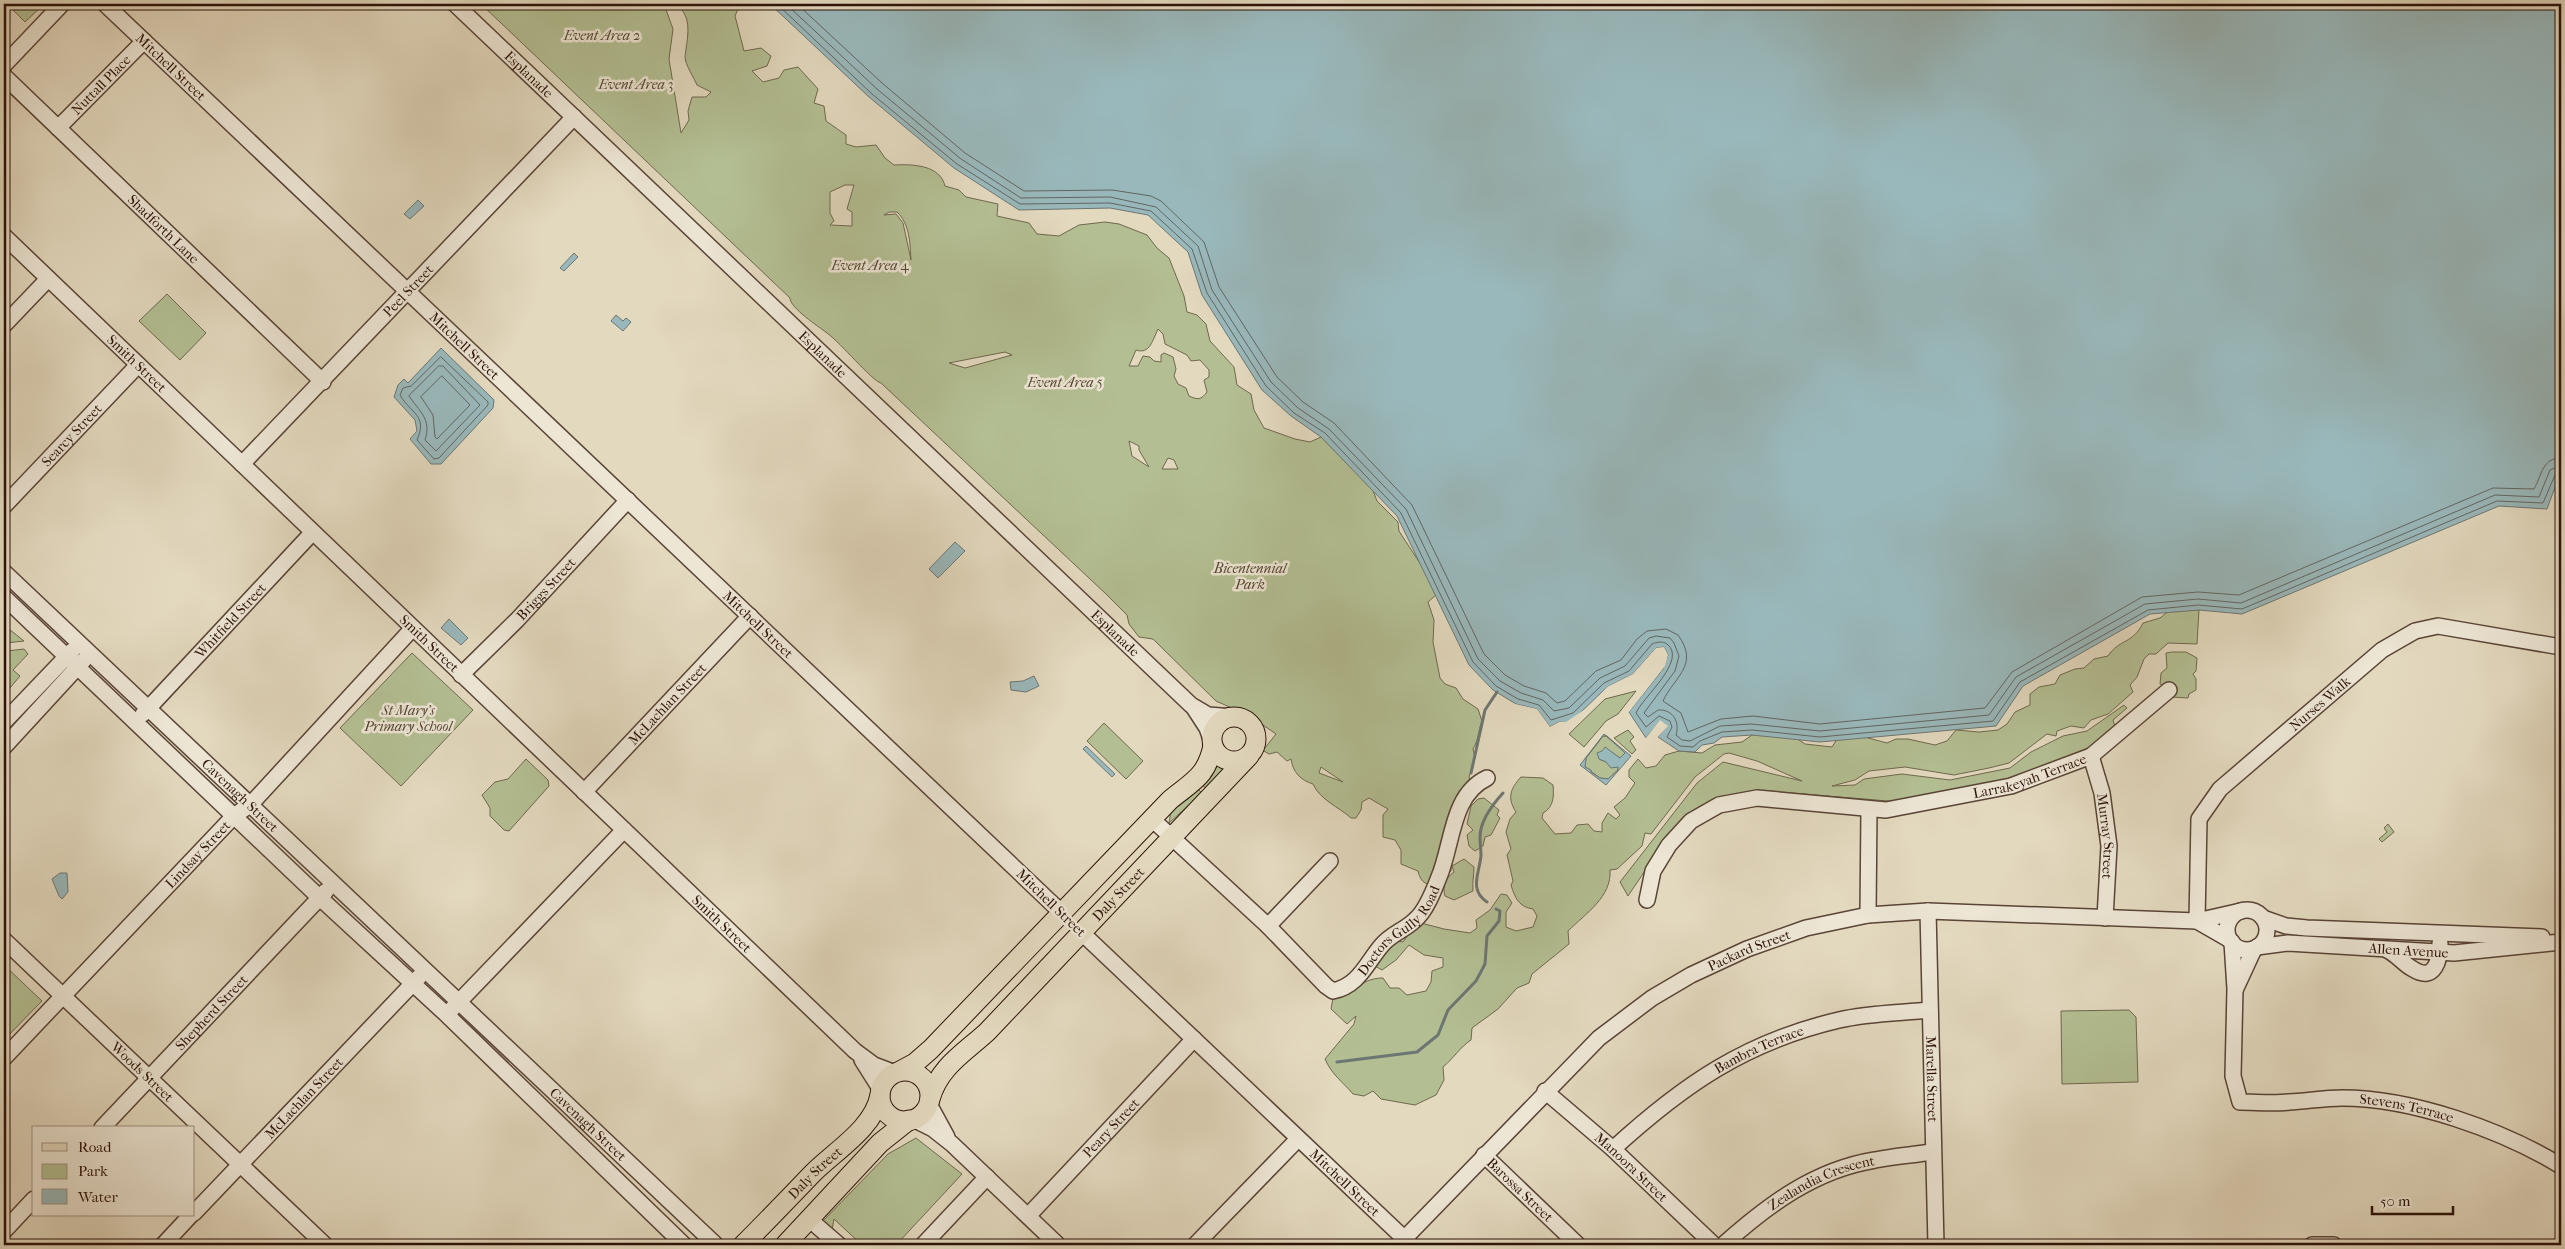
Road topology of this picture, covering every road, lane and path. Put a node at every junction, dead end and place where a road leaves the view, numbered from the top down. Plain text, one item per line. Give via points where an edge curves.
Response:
1 (62, 4) edge
2 (105, 4) edge
3 (455, 4) edge
4 (144, 40) junction
5 (4, 65) edge
6 (4, 76) edge
7 (574, 117) junction
8 (58, 128) junction
9 (4, 236) edge
10 (48, 279) junction
11 (408, 291) junction
12 (4, 324) edge
13 (138, 365) junction
14 (323, 382) junction
15 (242, 464) junction
16 (628, 500) junction
17 (4, 506) edge
18 (312, 533) junction
19 (4, 572) edge
20 (4, 597) edge
21 (750, 616) junction
22 (412, 629) junction
23 (2561, 647) edge
24 (85, 648) junction
25 (66, 657) junction
26 (77, 667) junction
27 (461, 675) junction
28 (2169, 690) dead end
29 (1191, 705) junction
30 (148, 707) junction
31 (1234, 717) junction
32 (4, 722) edge
33 (136, 723) junction
34 (1212, 744) junction
35 (4, 747) edge
36 (1249, 756) junction
37 (2091, 756) junction
38 (1487, 778) dead end
39 (584, 792) junction
40 (251, 804) junction
41 (1869, 809) junction
42 (234, 816) junction
43 (1153, 820) junction
44 (624, 830) junction
45 (1172, 837) junction
46 (1330, 861) dead end
47 (334, 883) junction
48 (320, 898) junction
49 (1646, 900) dead end
50 (1928, 911) junction
51 (2240, 911) junction
52 (1062, 914) junction
53 (1868, 915) junction
54 (2105, 918) junction
55 (2263, 918) junction
56 (2197, 921) junction
57 (1268, 926) junction
58 (1081, 932) junction
59 (2440, 934) junction
60 (2561, 938) edge
61 (4, 940) edge
62 (2231, 941) junction
63 (2561, 942) edge
64 (2256, 948) junction
65 (2382, 948) junction
66 (2440, 952) junction
67 (425, 970) junction
68 (412, 983) junction
69 (2236, 989) junction
70 (63, 995) junction
71 (459, 1003) junction
72 (1930, 1010) junction
73 (447, 1015) junction
74 (1194, 1039) junction
75 (855, 1051) junction
76 (4, 1058) edge
77 (898, 1072) junction
78 (150, 1077) junction
79 (1546, 1091) junction
80 (880, 1092) junction
81 (929, 1101) junction
82 (911, 1120) junction
83 (104, 1126) edge
84 (1298, 1139) junction
85 (952, 1144) junction
86 (1614, 1149) junction
87 (1932, 1152) junction
88 (1484, 1154) junction
89 (240, 1164) junction
90 (2561, 1166) edge
91 (987, 1177) junction
92 (653, 1186) junction
93 (32, 1201) edge
94 (639, 1202) junction
95 (195, 1212) edge
96 (191, 1216) edge
97 (1028, 1216) junction
98 (810, 1219) junction
99 (4, 1231) edge
100 (1408, 1242) edge
101 (163, 1245) edge
102 (325, 1245) edge
103 (684, 1245) edge
104 (716, 1245) edge
105 (743, 1245) edge
106 (785, 1245) edge
107 (839, 1245) edge
108 (923, 1245) edge
109 (1058, 1245) edge
110 (1195, 1245) edge
111 (1578, 1245) edge
112 (1714, 1245) edge
113 (1723, 1245) edge
114 (1936, 1245) edge
115 (2312, 1245) edge
116 (2334, 1245) edge

1 - 5 street
2 - 4 street, Mitchell Street
3 - 7 street, Esplanade
4 - 8 street, Nuttall Place
4 - 11 street, Mitchell Street
6 - 8 street, Shadforth Lane
7 - 11 street, Peel Street
7 - 29 street, Esplanade
8 - 14 street, Shadforth Lane
9 - 10 street, Smith Street
10 - 12 street
10 - 13 street, Smith Street
11 - 14 street, Peel Street
11 - 16 street, Mitchell Street
13 - 15 street, Smith Street
13 - 17 street, Searcy Street
14 - 15 street, Peel Street
15 - 18 street, Smith Street
16 - 21 street, Mitchell Street
16 - 27 street, Briggs Street via 517,620
18 - 22 street, Smith Street
18 - 30 street, Whitfield Street
19 - 24 street, Cavenagh Street
20 - 25 street, Cavenagh Street
21 - 39 street, McLachlan Street
21 - 52 street, Mitchell Street
22 - 27 street, Smith Street
22 - 40 street, Lindsay Street
23 - 56 street, Nurses Walk via 2438,626 2415,631 2382,650 2220,789 2199,819
24 - 25 street
24 - 26 street
24 - 30 street, Cavenagh Street
25 - 26 street, Cavenagh Street
25 - 32 street
26 - 33 street, Cavenagh Street
26 - 35 street
27 - 39 street, Smith Street
28 - 37 street, Larrakeyah Terrace
29 - 31 street, Esplanade via 1208,715
29 - 34 street, Esplanade via 1207,728
30 - 33 street
30 - 40 street, Cavenagh Street
31 - 34 main road, Daly Street via 1219,723 1213,732
31 - 36 main road via 1248,722 1255,734 1256,740
33 - 42 street, Cavenagh Street
34 - 36 main road via 1218,755 1225,759 1237,761
34 - 43 main road, Daly Street via 1209,761 1201,776 1170,800
36 - 45 main road, Daly Street
37 - 41 street, Larrakeyah Terrace via 2011,786 1909,807
37 - 54 street, Murray Street via 2102,793 2109,846
38 - 57 street, Doctors Gully Road via 1471,789 1461,804 1440,876 1417,919 1392,934 1365,970 1339,990 1333,991 1326,986
39 - 44 street, Smith Street
40 - 42 street, Lindsay Street
40 - 47 street, Cavenagh Street
41 - 49 street, Larrakeyah Terrace via 1757,798 1719,805 1691,821 1669,845 1653,871
41 - 53 street
42 - 48 street, Cavenagh Street
42 - 70 street, Lindsay Street
43 - 45 street, Doctors Gully Road
43 - 52 main road, Daly Street
44 - 71 street
44 - 75 street, Smith Street
45 - 57 street, Doctors Gully Road
45 - 58 main road, Daly Street
46 - 57 street
47 - 48 street
47 - 67 street, Cavenagh Street
48 - 68 street, Cavenagh Street
48 - 78 street, Shepherd Street
50 - 53 street, Packard Street
50 - 54 street, Packard Street
50 - 72 street, Marella Street
51 - 55 street via 2254,911
51 - 56 street, Packard Street
51 - 62 street via 2230,920 2227,933
52 - 58 main road, Mitchell Street
52 - 77 main road, Daly Street via 931,1049
53 - 79 street, Packard Street via 1776,938 1691,976 1619,1022
54 - 56 street, Packard Street
55 - 59 street, Allen Avenue via 2294,927
55 - 64 street via 2267,933 2265,940
56 - 62 street, Packard Street
58 - 74 street, Mitchell Street
58 - 81 main road, Daly Street via 987,1032 950,1063
59 - 60 street, Allen Avenue
59 - 66 street
61 - 70 street, Woods Street
62 - 64 street via 2240,949
62 - 69 street
63 - 66 street, Allen Avenue
64 - 65 street, Allen Avenue via 2288,942
64 - 69 street
65 - 66 street, Allen Avenue
65 - 66 street via 2411,968 2423,972 2435,968
67 - 68 street
67 - 71 street, Cavenagh Street
68 - 73 street, Cavenagh Street
68 - 89 street, McLachlan Street
69 - 90 street, Stevens Terrace via 2233,1076 2240,1102 2286,1103 2343,1098 2388,1103 2433,1112 2476,1126 2519,1143
70 - 76 street, Lindsay Street
70 - 78 street, Woods Street
71 - 73 street
71 - 92 street, Cavenagh Street
72 - 86 street, Bambra Terrace via 1840,1020 1796,1032 1756,1048 1698,1079 1653,1113
72 - 87 street, Marella Street
73 - 94 street, Cavenagh Street
74 - 84 street, Mitchell Street
74 - 97 street, Peary Street
75 - 77 street, Smith Street via 874,1065
75 - 80 street, Smith Street
77 - 80 main road via 884,1081
77 - 81 main road via 911,1071 920,1076 928,1084
78 - 83 street, Shepherd Street
78 - 89 street, Woods Street
79 - 86 street, Manoora Street
79 - 88 street, Packard Street
80 - 82 main road via 882,1106 888,1114 898,1120
80 - 105 main road, Daly Street via 874,1112 859,1131
81 - 82 main road via 921,1115
81 - 85 street
82 - 85 street via 934,1130
82 - 98 main road, Daly Street via 880,1143
84 - 100 street, Mitchell Street
84 - 110 street
85 - 91 street
86 - 112 street, Manoora Street
87 - 113 street, Zealandia Crescent via 1840,1168 1810,1181 1780,1198
87 - 114 street, Marella Street
88 - 100 street, Packard Street
88 - 111 street, Barossa Street
89 - 95 street, McLachlan Street
89 - 102 street, Woods Street
91 - 97 street
91 - 108 street
92 - 94 street
92 - 104 street, Cavenagh Street
93 - 99 street
94 - 103 street, Cavenagh Street
96 - 101 street, McLachlan Street
97 - 109 street
98 - 106 main road, Daly Street
98 - 107 street
115 - 116 street

